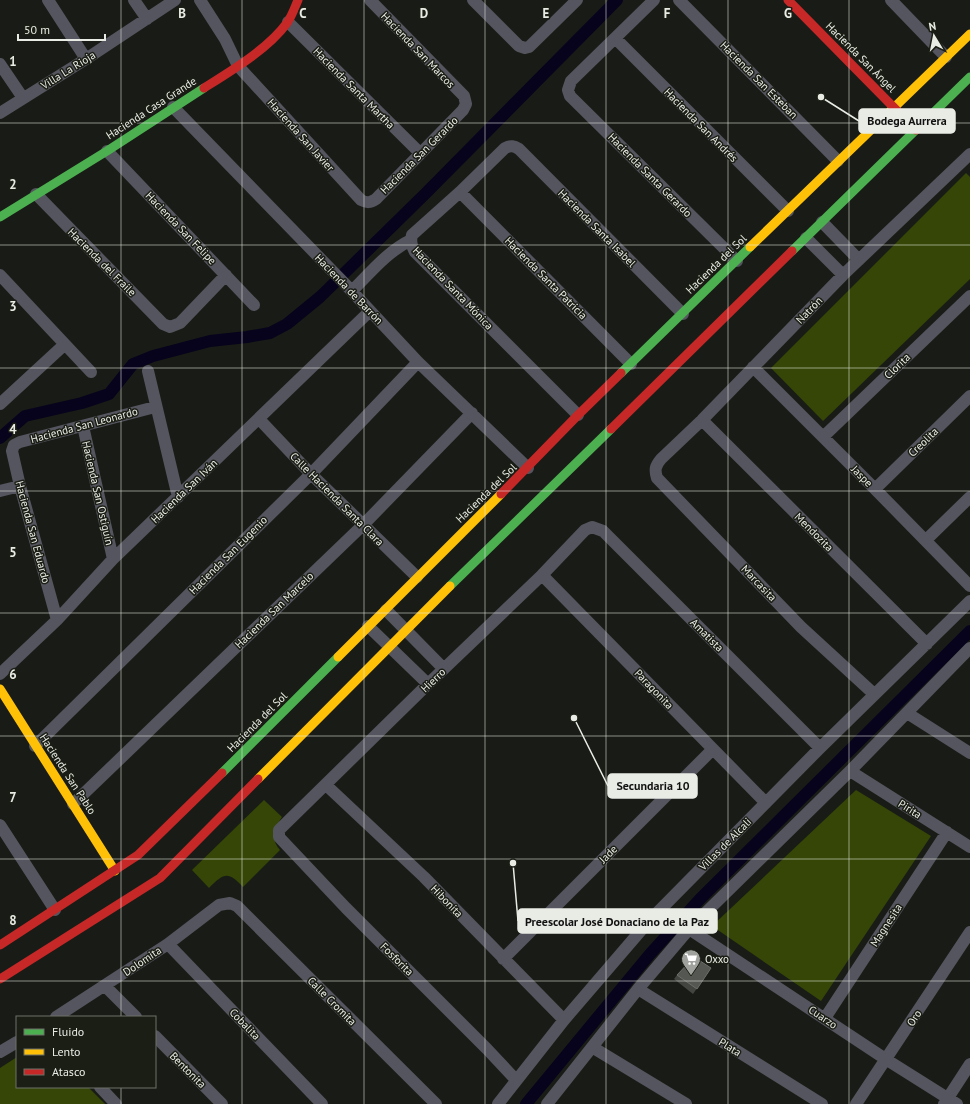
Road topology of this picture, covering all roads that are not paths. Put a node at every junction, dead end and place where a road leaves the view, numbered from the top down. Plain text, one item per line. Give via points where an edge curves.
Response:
1 (48, 0) edge
2 (134, 0) edge
3 (175, 0) edge
4 (200, 0) edge
5 (298, 0) edge
6 (370, 0) edge
7 (473, 0) edge
8 (577, 0) edge
9 (654, 0) edge
10 (679, 0) edge
11 (788, 0) edge
12 (891, 0) edge
13 (147, 19) junction
14 (288, 22) junction
15 (970, 34) edge
16 (615, 38) junction
17 (946, 57) junction
18 (86, 59) junction
19 (0, 64) edge
20 (238, 66) junction
21 (970, 76) edge
22 (23, 98) junction
23 (466, 101) joint
24 (173, 107) junction
25 (894, 107) junction
26 (0, 113) edge
27 (916, 130) junction
28 (510, 146) joint
29 (107, 151) junction
30 (420, 153) junction
31 (968, 158) edge
32 (838, 160) junction
33 (460, 192) junction
34 (36, 194) junction
35 (366, 203) joint
36 (788, 211) junction
37 (0, 217) edge
38 (822, 222) junction
39 (806, 238) junction
40 (411, 240) junction
41 (859, 260) junction
42 (737, 261) junction
43 (226, 275) junction
44 (843, 275) junction
45 (0, 276) edge
46 (349, 288) junction
47 (970, 296) edge
48 (254, 305) dead end
49 (370, 311) junction
50 (683, 314) junction
51 (64, 345) junction
52 (418, 362) junction
53 (631, 364) junction
54 (753, 367) junction
55 (148, 371) dead end
56 (91, 372) dead end
57 (970, 396) edge
58 (2, 397) edge
59 (155, 407) junction
60 (472, 413) junction
61 (578, 415) junction
62 (258, 420) junction
63 (702, 420) junction
64 (83, 426) junction
65 (823, 437) junction
66 (14, 445) joint
67 (656, 465) joint
68 (528, 468) junction
69 (311, 474) junction
70 (20, 486) junction
71 (875, 489) junction
72 (0, 491) edge
73 (178, 497) junction
74 (970, 497) edge
75 (363, 525) junction
76 (592, 527) joint
77 (926, 540) junction
78 (113, 559) junction
79 (542, 575) junction
80 (417, 577) junction
81 (970, 586) edge
82 (970, 601) edge
83 (386, 610) junction
84 (57, 620) junction
85 (368, 626) junction
86 (405, 630) junction
87 (927, 644) junction
88 (390, 646) junction
89 (968, 653) edge
90 (444, 669) junction
91 (0, 674) edge
92 (428, 684) junction
93 (0, 689) edge
94 (874, 694) junction
95 (907, 713) junction
96 (35, 746) junction
97 (820, 748) junction
98 (713, 749) junction
99 (970, 753) edge
100 (850, 771) junction
101 (326, 785) junction
102 (766, 802) junction
103 (73, 804) junction
104 (0, 825) edge
105 (947, 832) junction
106 (278, 837) joint
107 (970, 847) edge
108 (115, 871) junction
109 (226, 903) joint
110 (55, 910) junction
111 (689, 930) junction
112 (970, 932) edge
113 (168, 944) junction
114 (0, 945) edge
115 (503, 959) junction
116 (0, 979) edge
117 (105, 986) junction
118 (638, 989) junction
119 (58, 1016) edge
120 (135, 1016) edge
121 (825, 1018) junction
122 (564, 1020) junction
123 (156, 1037) edge
124 (16, 1043) edge
125 (592, 1047) junction
126 (0, 1052) edge
127 (886, 1060) junction
128 (970, 1064) edge
129 (516, 1080) junction
130 (101, 1088) edge
131 (950, 1102) edge
132 (549, 1103) edge
133 (116, 1104) edge
134 (222, 1104) edge
135 (322, 1104) edge
136 (436, 1104) edge
137 (498, 1104) edge
138 (686, 1104) edge
139 (822, 1104) edge
140 (856, 1104) edge

1 - 18 street
2 - 13 street
3 - 13 street, Villa La Rioja
4 - 20 street, Hacienda San Javier via 225,39
5 - 14 street, Hacienda Casa Grande
6 - 23 street, Hacienda San Marcos
7 - 8 street via 522,48 529,47
9 - 16 street
10 - 32 street, Hacienda San Esteban
11 - 25 street, Hacienda San Ángel
12 - 17 street
13 - 18 street, Villa La Rioja
14 - 20 street, Hacienda Casa Grande via 271,40
14 - 30 street, Hacienda Santa Martha
15 - 17 street, Hacienda del Sol
16 - 36 street, Hacienda San Andrés
16 - 42 street, Hacienda Santa Gerardo via 571,81 568,90 570,96
17 - 25 street, Hacienda del Sol
18 - 22 street, Villa La Rioja
19 - 22 street
20 - 24 street, Hacienda Casa Grande
20 - 35 street, Hacienda San Javier
21 - 27 street
22 - 26 street, Villa La Rioja
23 - 30 street, Hacienda San Gerardo via 463,110
24 - 29 street, Hacienda Casa Grande
24 - 46 street, Hacienda de Barrón
25 - 27 street, Hacienda San Ángel
25 - 32 street, Hacienda del Sol
27 - 38 street
28 - 33 street, Hacienda Santa Mónica
28 - 50 street, Hacienda Santa Isabel via 519,149
29 - 34 street, Hacienda Casa Grande
29 - 43 street, Hacienda San Felipe
30 - 35 street, Hacienda San Gerardo via 376,199
31 - 41 street, Natrón
32 - 36 street, Hacienda del Sol
33 - 40 street, Hacienda Santa Mónica via 412,235
33 - 53 street, Hacienda Santa Patricia
34 - 37 street, Hacienda Casa Grande
34 - 43 street, Hacienda del Fraile via 163,324 170,327 180,323
36 - 42 street, Hacienda del Sol
38 - 39 street
38 - 41 street
39 - 44 street
39 - 86 street
40 - 46 street via 400,245
40 - 61 street, Hacienda Santa Mónica via 415,252
41 - 44 street, Natrón
42 - 50 street, Hacienda del Sol
43 - 48 street, Hacienda San Felipe
44 - 54 street, Natrón
45 - 51 street
46 - 49 street, Hacienda de Barrón
47 - 65 street, Clorita
49 - 52 street, Hacienda de Barrón
49 - 62 street, Hacienda San Iván
50 - 53 street, Hacienda del Sol
51 - 56 street
51 - 58 street
52 - 60 street, Hacienda de Barrón
52 - 69 street, Hacienda San Eugenio
53 - 61 street, Hacienda del Sol
54 - 63 street, Natrón
54 - 65 street, Jaspe
55 - 59 street
57 - 71 street, Creolita
59 - 64 street, Hacienda San Leonardo
59 - 73 street
60 - 68 street, Hacienda de Barrón
60 - 75 street, Hacienda San Marcelo
61 - 68 street, Hacienda del Sol
62 - 69 street, Calle Hacienda Santa Clara
62 - 73 street, Hacienda San Iván
63 - 67 street, Natrón
63 - 87 street, Mendozita
64 - 66 street, Hacienda San Leonardo
64 - 78 street, Hacienda San Ostiguín
65 - 71 street, Jaspe
66 - 70 street, Hacienda San Eduardo via 12,451
67 - 94 street, Marcasita via 657,478 801,627
68 - 80 street, Hacienda del Sol
69 - 75 street, Calle Hacienda Santa Clara
69 - 96 street, Hacienda San Eugenio
70 - 72 street
70 - 84 street, Hacienda San Eduardo
71 - 77 street, Jaspe
73 - 78 street, Hacienda San Iván
74 - 77 street
75 - 80 street, Calle Hacienda Santa Clara
75 - 103 street, Hacienda San Marcelo
76 - 79 street, Hierro via 585,530
76 - 97 street, Amatista via 603,531
77 - 81 street, Jaspe
78 - 84 street, Hacienda San Iván
79 - 90 street, Hierro
79 - 98 street, Paragonita
80 - 83 street, Hacienda del Sol
82 - 87 street, Villas de Alcali
83 - 85 street, Hacienda del Sol
83 - 86 street
84 - 91 street, Hacienda San Iván
85 - 88 street
85 - 108 street, Hacienda del Sol via 138,855
86 - 88 street
86 - 90 street
87 - 94 street, Villas de Alcali
88 - 92 street
88 - 116 street via 160,878
89 - 95 street
90 - 92 street, Hierro
92 - 101 street, Hierro
93 - 96 street, Hacienda San Pablo
94 - 97 street, Villas de Alcali
95 - 99 street
95 - 100 street
96 - 103 street, Hacienda San Pablo
97 - 102 street, Villas de Alcali
98 - 102 street, Paragonita
98 - 115 street, Jade
100 - 105 street, Pirita
100 - 111 street
101 - 106 street, Hierro via 280,830
101 - 115 street, Hibonita via 424,877
102 - 122 street, Villas de Alcali via 649,921
103 - 108 street, Hacienda San Pablo
104 - 110 street
105 - 107 street, Pirita
105 - 121 street, Magnesita
106 - 129 street, Fosforita
108 - 110 street, Hacienda del Sol
109 - 113 street, Dolomita via 219,905
109 - 136 street, Calle Cromita via 237,906
110 - 114 street, Hacienda del Sol
111 - 118 street
111 - 121 street, Cuarzo
112 - 127 street, Oro
113 - 117 street, Dolomita
113 - 135 street, Cobalita
115 - 122 street, Hibonita
117 - 119 street, Dolomita
117 - 120 street
118 - 125 street
118 - 139 street, Plata
121 - 127 street, Cuarzo
122 - 129 street, Villas de Alcali
123 - 134 street, Bentonita
124 - 126 street
125 - 132 street
125 - 138 street
127 - 131 street, Cuarzo
127 - 140 street, Oro
128 - 131 street
129 - 137 street, Villas de Alcali
130 - 133 street

